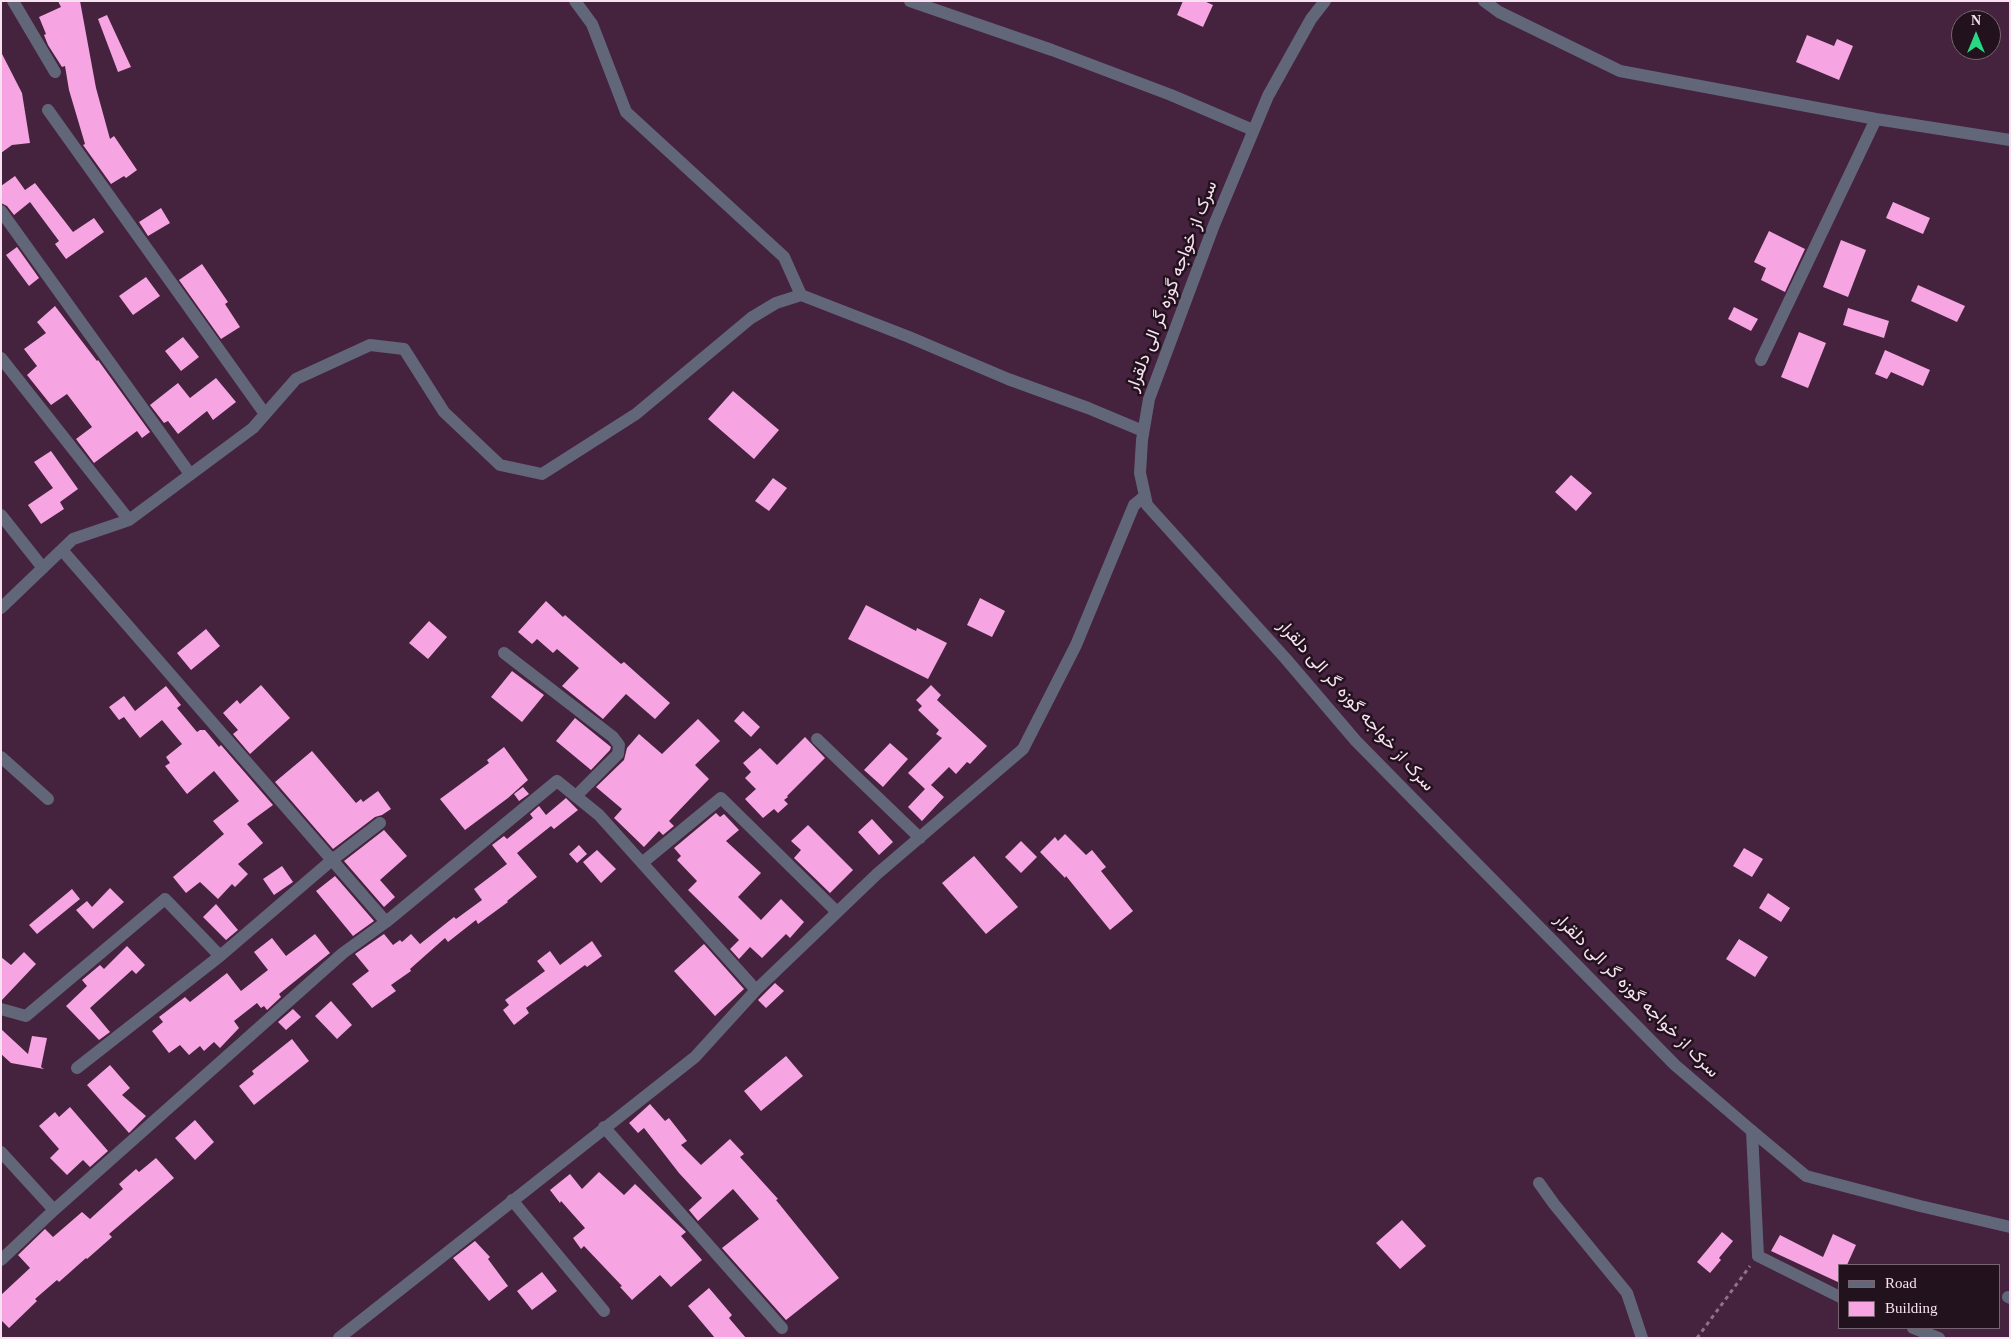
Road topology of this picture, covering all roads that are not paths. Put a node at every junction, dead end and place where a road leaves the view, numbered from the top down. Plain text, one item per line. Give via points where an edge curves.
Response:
1 (14, 1) edge
2 (575, 1) edge
3 (910, 1) edge
4 (1325, 1) edge
5 (1484, 1) edge
6 (55, 72) dead end
7 (48, 110) dead end
8 (1876, 119) junction
9 (1254, 130) junction
10 (2010, 140) edge
11 (1, 211) edge
12 (801, 295) junction
13 (1, 358) edge
14 (1761, 360) dead end
15 (265, 414) junction
16 (1143, 431) junction
17 (190, 474) junction
18 (1145, 496) junction
19 (1, 515) edge
20 (129, 520) junction
21 (62, 550) junction
22 (43, 568) junction
23 (1, 608) edge
24 (504, 653) dead end
25 (817, 739) dead end
26 (1, 757) edge
27 (576, 796) junction
28 (48, 799) dead end
29 (380, 823) dead end
30 (920, 838) junction
31 (332, 860) junction
32 (642, 863) junction
33 (837, 912) junction
34 (386, 922) junction
35 (220, 956) junction
36 (756, 990) junction
37 (1, 1009) edge
38 (78, 1068) dead end
39 (604, 1127) junction
40 (1752, 1131) junction
41 (1, 1152) edge
42 (1539, 1182) dead end
43 (512, 1200) junction
44 (54, 1210) junction
45 (2010, 1226) edge
46 (1, 1260) edge
47 (1838, 1296) edge
48 (604, 1311) dead end
49 (782, 1328) dead end
50 (1916, 1329) edge
51 (339, 1338) edge
52 (1642, 1338) edge
53 (1939, 1338) edge

1 - 6 street
2 - 12 street via 592,24 626,112 784,257
3 - 9 street via 1052,50
4 - 9 street, سرک از خواجه گوزه گر الی دلقرار via 1311,19 1268,96
5 - 8 street via 1499,12 1620,71
7 - 15 street
8 - 10 street
8 - 14 street
9 - 16 street, سرک از خواجه گوزه گر الی دلقرار via 1148,399
11 - 17 street
12 - 15 street via 752,318 636,414 542,474 500,465 444,412 404,349 370,345 296,379
12 - 16 street
13 - 20 street
15 - 17 street via 253,428
16 - 18 street, سرک از خواجه گوزه گر الی دلقرار via 1140,473
17 - 20 street
18 - 30 street via 1134,505 1076,645 1023,749
18 - 40 street, سرک از خواجه گوزه گر الی دلقرار via 1147,505 1356,741 1675,1065
19 - 22 street
20 - 21 street via 73,539
21 - 22 street
21 - 31 street
22 - 23 street
24 - 27 street via 619,745 618,754
25 - 30 street
26 - 28 street
27 - 32 street via 600,815
27 - 34 street via 557,782
29 - 31 street
30 - 33 street
31 - 34 street
31 - 35 street
32 - 33 street via 721,798
32 - 36 street
33 - 36 street
34 - 44 street via 343,953
35 - 37 street via 165,899 26,1016
35 - 38 street
36 - 39 street via 695,1057
39 - 43 street
39 - 49 street
40 - 45 street, سرک از خواجه گوزه گر الی دلقرار via 1806,1176
40 - 47 street via 1758,1256
41 - 44 street
42 - 52 street via 1627,1293
43 - 48 street
43 - 51 street
44 - 46 street
50 - 53 street

